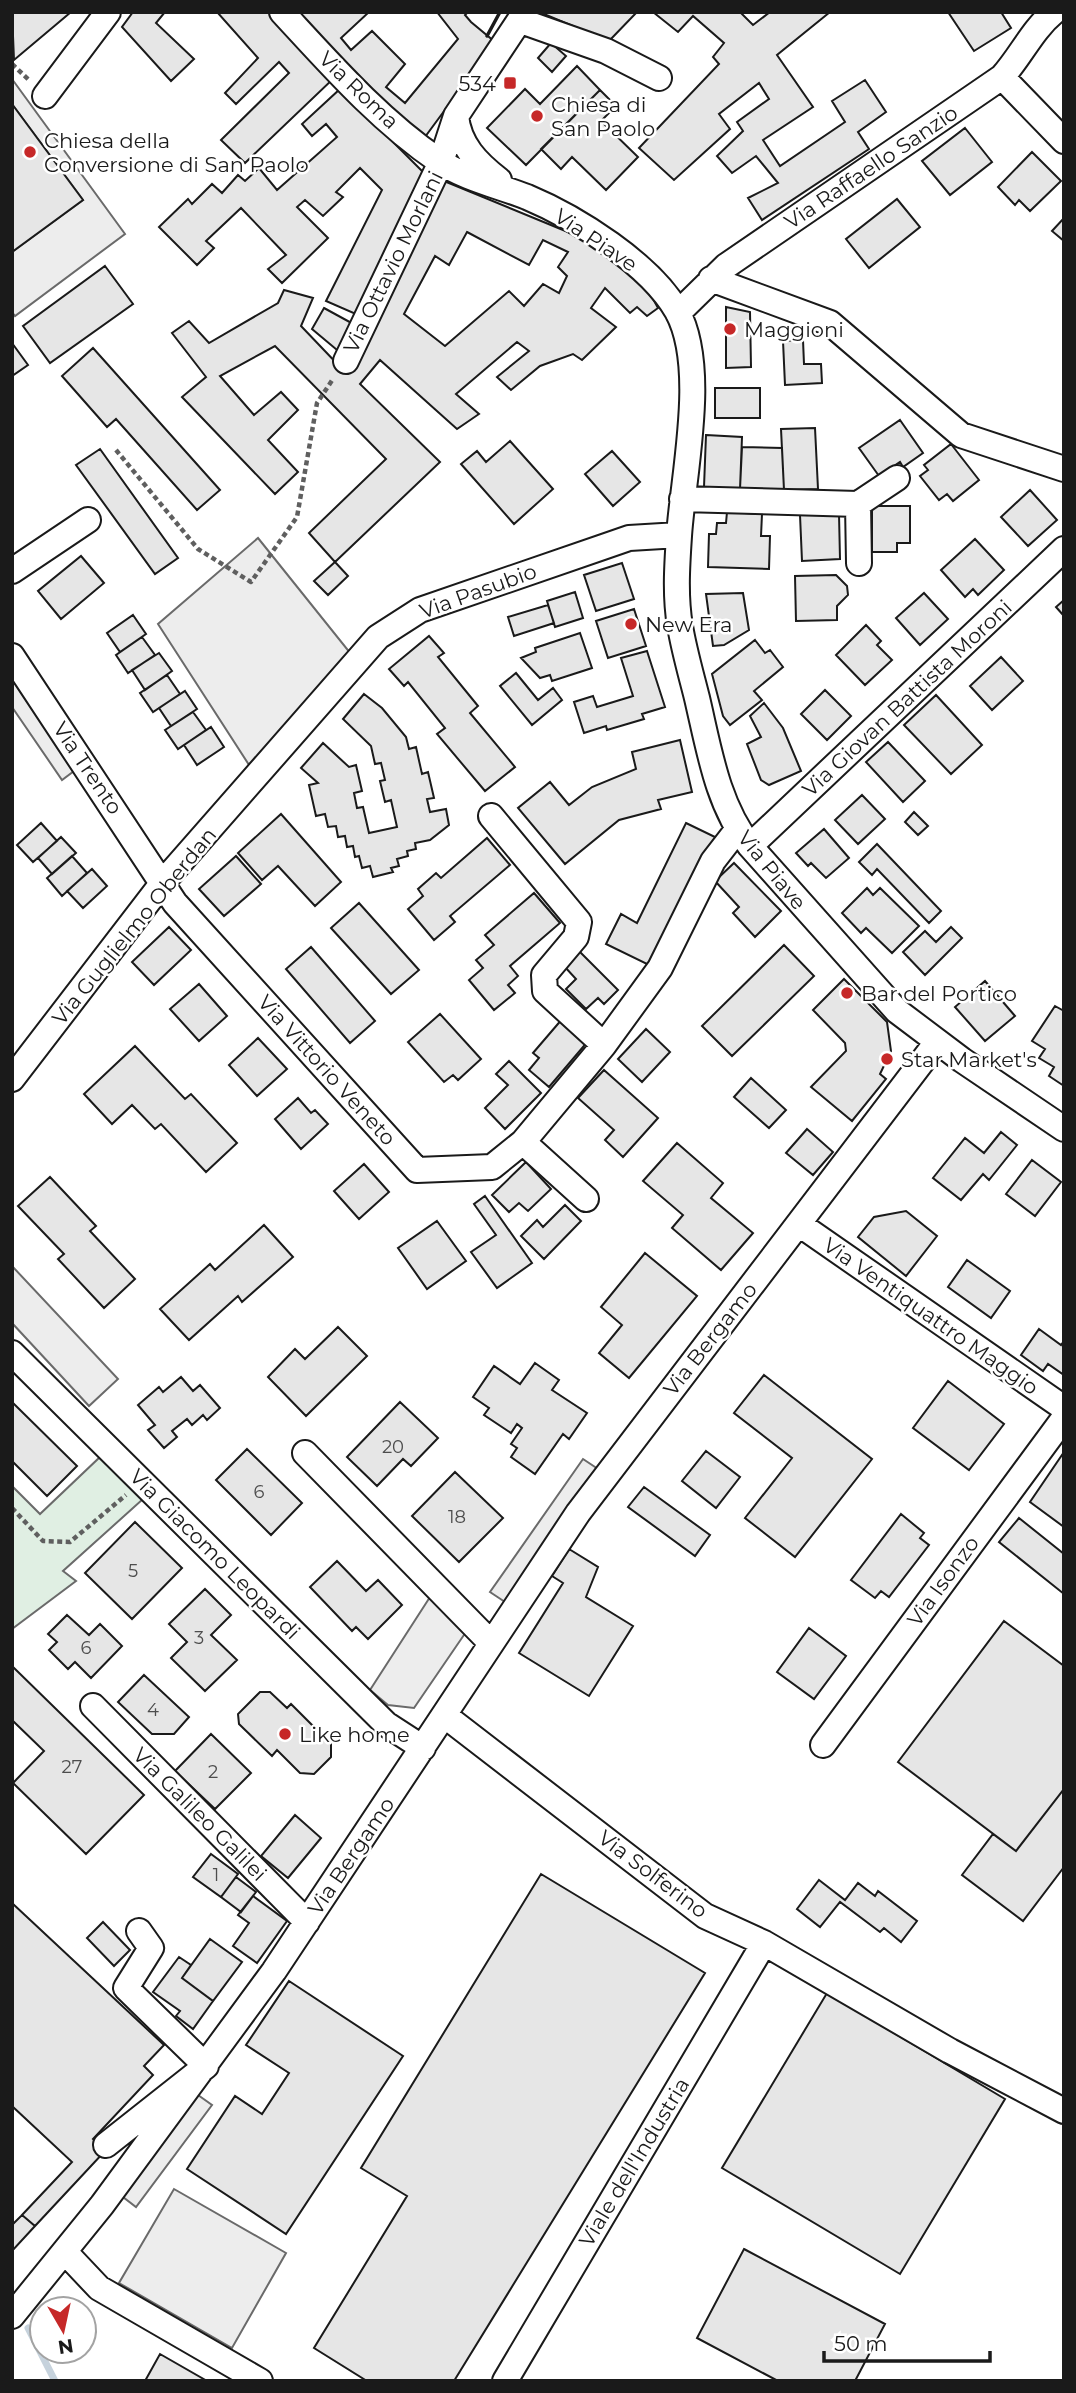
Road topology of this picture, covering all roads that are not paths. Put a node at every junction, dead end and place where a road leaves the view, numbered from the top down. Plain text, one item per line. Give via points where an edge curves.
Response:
1 (108, 12) edge
2 (282, 12) edge
3 (1054, 12) edge
4 (523, 17) edge
5 (1002, 77) junction
6 (659, 78) dead end
7 (45, 96) dead end
8 (456, 116) junction
9 (1064, 141) edge
10 (441, 162) junction
11 (516, 194) junction
12 (711, 279) junction
13 (678, 313) junction
14 (345, 361) road end
15 (1064, 469) edge
16 (897, 478) dead end
17 (682, 499) junction
18 (858, 504) junction
19 (88, 520) dead end
20 (679, 535) junction
21 (1064, 549) edge
22 (859, 563) dead end
23 (12, 571) edge
24 (12, 656) edge
25 (258, 775) joint
26 (491, 816) dead end
27 (744, 838) junction
28 (164, 881) junction
29 (937, 1042) junction
30 (604, 1045) junction
31 (12, 1079) edge
32 (1064, 1129) edge
33 (523, 1142) junction
34 (586, 1199) dead end
35 (799, 1224) junction
36 (12, 1353) edge
37 (1064, 1408) edge
38 (1064, 1418) edge
39 (305, 1452) dead end
40 (491, 1643) junction
41 (93, 1706) dead end
42 (444, 1715) junction
43 (823, 1745) dead end
44 (423, 1748) junction
45 (307, 1922) junction
46 (139, 1931) dead end
47 (764, 1943) junction
48 (206, 2066) junction
49 (1064, 2111) edge
50 (106, 2145) dead end
51 (65, 2252) junction
52 (12, 2316) edge
53 (260, 2381) edge
54 (505, 2381) edge

1 - 7 street
2 - 10 street, Via Roma via 363,99
3 - 5 street, Via Raffaello Sanzio via 1039,25
4 - 6 street
4 - 8 street, Via Ottavio Morlani
5 - 9 street
5 - 12 street, Via Raffaello Sanzio
8 - 10 street, Via Ottavio Morlani
8 - 11 street via 464,146
10 - 11 street, Via Piave
10 - 14 street, Via Ottavio Morlani
11 - 13 street, Via Piave via 618,250 658,285
12 - 13 street, Via Raffaello Sanzio
12 - 15 street via 830,323 961,435
13 - 17 street, Via Piave via 690,355 693,396
16 - 18 street
17 - 18 street
17 - 20 street, Via Piave
18 - 22 street
19 - 23 street
20 - 25 street, Via Pasubio via 629,538 420,610 378,637
20 - 27 street, Via Piave via 680,625 713,765 724,801
21 - 27 street, Via Giovan Battista Moroni
24 - 28 street, Via Trento
25 - 28 street, Via Guglielmo Oberdan
26 - 30 street via 579,922 576,937 544,975 545,991
27 - 29 street, Via Piave via 897,1011
27 - 30 street, Via Vittorio Veneto via 713,861 660,968
28 - 31 street, Via Guglielmo Oberdan
28 - 33 street, Via Vittorio Veneto via 176,903 417,1170 492,1167
29 - 32 street, Via Piave
29 - 35 street, Via Bergamo
30 - 33 street, Via Vittorio Veneto
33 - 34 street
35 - 37 street, Via Ventiquattro Maggio
35 - 40 street, Via Bergamo via 584,1504
36 - 44 street, Via Giacomo Leopardi via 386,1724
38 - 43 street, Via Isonzo
39 - 40 street
40 - 42 street, Via Bergamo
41 - 45 street, Via Galileo Galilei
42 - 44 street, Via Bergamo
42 - 47 street, Via Solferino via 705,1916
44 - 45 street, Via Bergamo
45 - 48 street, Via Bergamo
46 - 48 street via 151,1948 126,1988
47 - 49 street, Via Solferino
47 - 54 street, Viale dell'Industria
48 - 50 street, Via Bergamo
48 - 51 street, Via Bergamo
51 - 52 street, Via Bergamo
51 - 53 street via 99,2288

